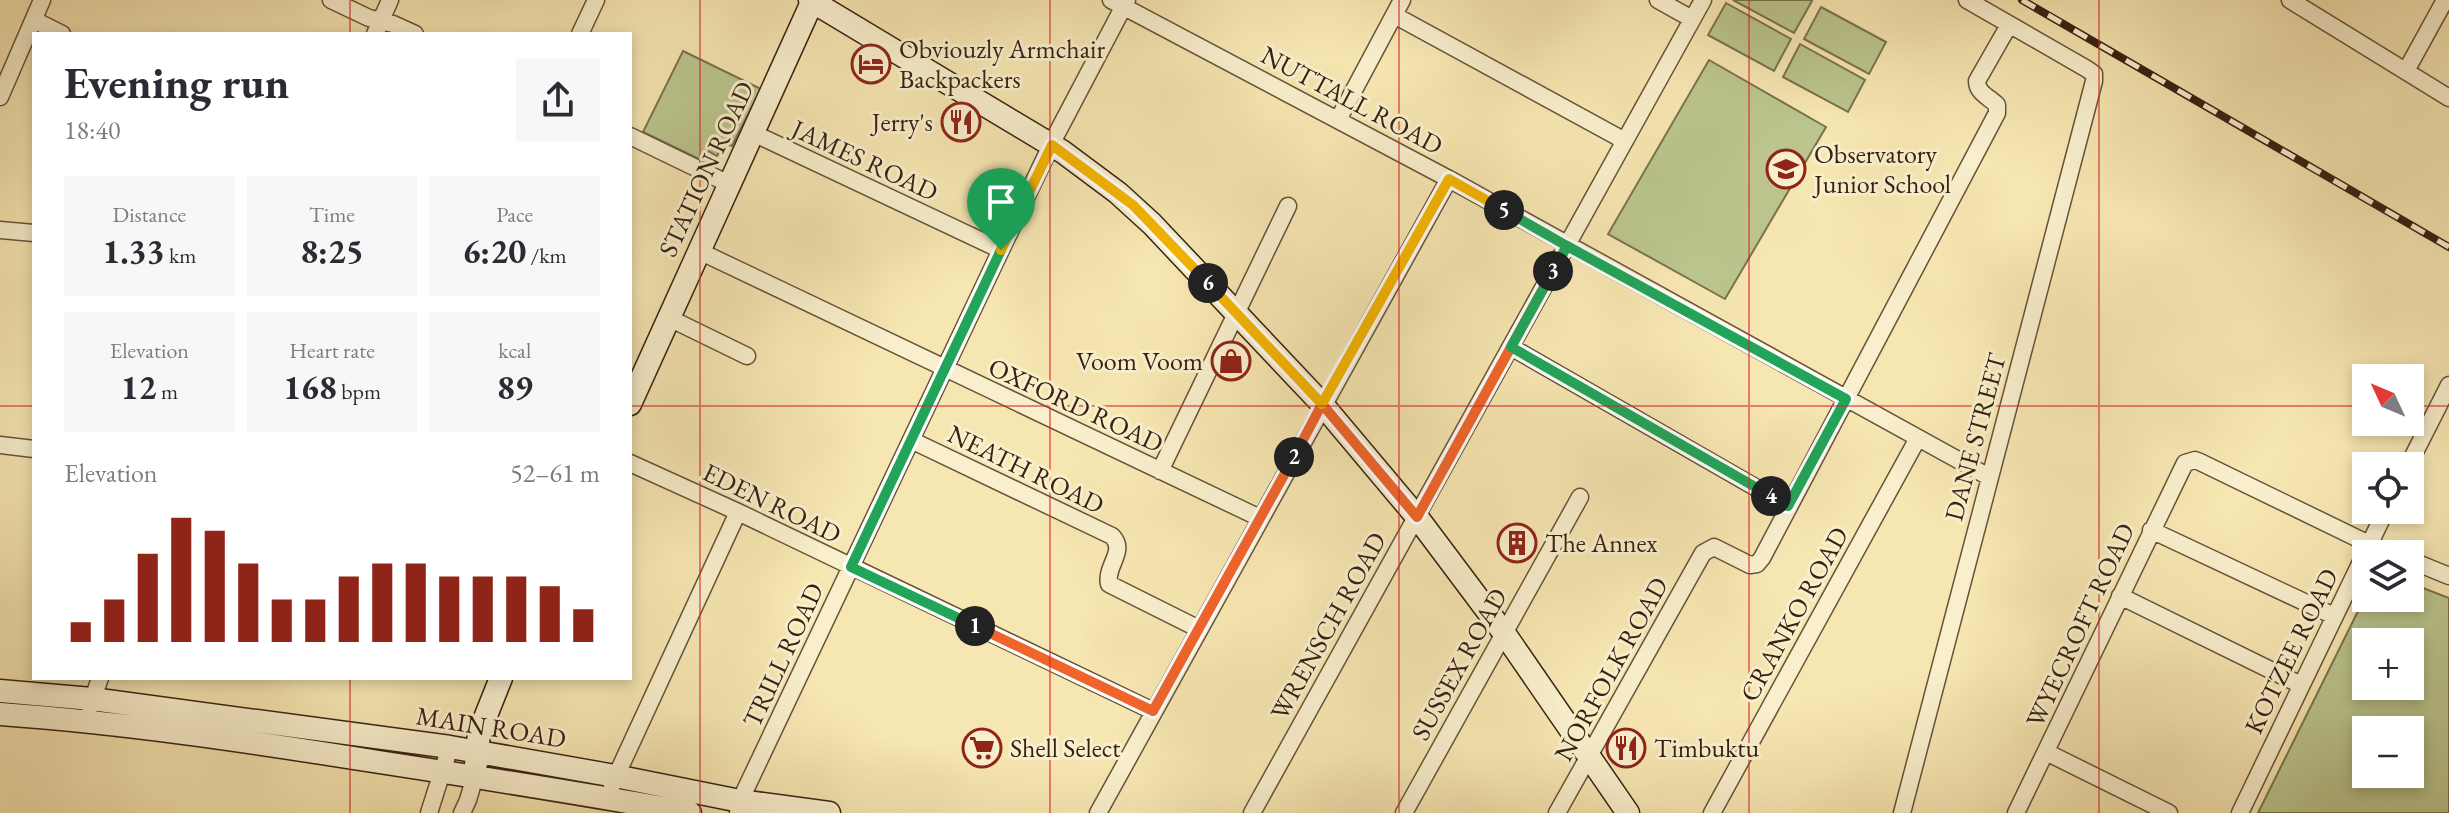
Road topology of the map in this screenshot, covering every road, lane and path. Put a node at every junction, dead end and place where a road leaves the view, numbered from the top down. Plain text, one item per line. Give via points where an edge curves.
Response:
1 (42, 0) edge
2 (331, 0) edge
3 (390, 0) edge
4 (596, 0) edge
5 (1658, 0) edge
6 (1703, 0) edge
7 (1967, 0) edge
8 (2290, 0) edge
9 (2445, 0) edge
10 (812, 1) edge
11 (1120, 2) edge
12 (1398, 7) edge
13 (1692, 19) junction
14 (34, 20) junction
15 (2009, 25) junction
16 (378, 28) edge
17 (58, 32) edge
18 (403, 32) edge
19 (581, 32) edge
20 (2406, 71) junction
21 (1, 92) edge
22 (2449, 98) edge
23 (1338, 120) junction
24 (753, 133) junction
25 (632, 137) edge
26 (1625, 141) junction
27 (1052, 145) junction
28 (1449, 179) junction
29 (729, 184) junction
30 (1288, 206) dead end
31 (0, 230) edge
32 (32, 233) edge
33 (1567, 246) junction
34 (1001, 250) junction
35 (699, 251) junction
36 (1237, 313) junction
37 (669, 318) junction
38 (1511, 347) junction
39 (747, 356) dead end
40 (945, 369) junction
41 (2449, 385) edge
42 (1846, 399) junction
43 (632, 400) edge
44 (1322, 404) junction
45 (1918, 438) junction
46 (911, 440) junction
47 (0, 445) edge
48 (32, 449) edge
49 (2415, 452) edge
50 (632, 464) edge
51 (1160, 471) junction
52 (1989, 477) junction
53 (1580, 497) dead end
54 (1788, 506) junction
55 (738, 512) junction
56 (1417, 517) junction
57 (1260, 518) junction
58 (2151, 530) junction
59 (2361, 540) edge
60 (2424, 566) edge
61 (851, 567) junction
62 (2449, 576) edge
63 (2352, 579) edge
64 (2120, 596) junction
65 (2334, 616) junction
66 (1199, 629) junction
67 (1504, 633) junction
68 (500, 680) edge
69 (2301, 685) junction
70 (0, 691) edge
71 (93, 699) edge
72 (1153, 711) junction
73 (0, 714) edge
74 (322, 741) junction
75 (450, 747) junction
76 (477, 751) junction
77 (2046, 752) junction
78 (1590, 756) junction
79 (442, 771) junction
80 (475, 776) junction
81 (615, 776) junction
82 (608, 798) junction
83 (739, 807) edge
84 (429, 813) edge
85 (462, 813) edge
86 (690, 813) edge
87 (829, 813) edge
88 (1098, 813) edge
89 (1252, 813) edge
90 (1404, 813) edge
91 (1557, 813) edge
92 (1628, 813) edge
93 (1712, 813) edge
94 (1902, 813) edge
95 (2016, 813) edge
96 (2169, 813) edge
97 (2240, 813) edge

1 - 14 street
2 - 16 street
3 - 16 street
4 - 19 street
5 - 13 street
6 - 13 street, WRENSCH ROAD
7 - 15 street
8 - 20 street
9 - 20 street
10 - 24 main road, STATION ROAD
10 - 27 main road
11 - 23 street, NUTTALL ROAD
11 - 27 street, TRILL ROAD
12 - 23 street
12 - 26 street
13 - 26 street, WRENSCH ROAD
14 - 17 street
14 - 21 street
15 - 42 street via 1977,81 1981,93 1997,105 1997,113
15 - 52 street, DANE STREET via 2094,74
16 - 18 street
20 - 22 street
23 - 28 street, NUTTALL ROAD
24 - 29 main road, STATION ROAD
24 - 34 street, JAMES ROAD
25 - 29 street
26 - 33 street, WRENSCH ROAD
27 - 34 street, TRILL ROAD
27 - 36 main road via 1133,205
28 - 33 street, NUTTALL ROAD
28 - 44 street
29 - 35 main road, STATION ROAD
30 - 36 street
31 - 32 street
33 - 38 street, WRENSCH ROAD
33 - 42 street, NUTTALL ROAD
34 - 40 street, TRILL ROAD
35 - 37 main road, STATION ROAD
35 - 40 street, OXFORD ROAD
36 - 44 main road
36 - 51 street
37 - 39 street
37 - 43 main road, STATION ROAD
38 - 54 street
38 - 56 street, WRENSCH ROAD
40 - 46 street, TRILL ROAD
40 - 51 street, OXFORD ROAD
41 - 49 street
42 - 45 street, NUTTALL ROAD
42 - 54 street
44 - 56 main road
44 - 57 street
45 - 52 street, NUTTALL ROAD
45 - 93 street, CRANKO ROAD
46 - 61 street, TRILL ROAD
46 - 66 street, NEATH ROAD via 1112,536 1119,546 1108,572 1109,584
47 - 48 street
50 - 55 street, EDEN ROAD
51 - 57 street, OXFORD ROAD
52 - 94 street, DANE STREET
53 - 67 street, SUSSEX ROAD
54 - 78 street, NORFOLK ROAD via 1757,564 1744,563 1720,548 1707,549
55 - 61 street, EDEN ROAD
55 - 81 street
56 - 67 main road
56 - 89 street, WRENSCH ROAD
57 - 66 street
58 - 59 street, WYECROFT ROAD via 2181,468 2190,461
58 - 64 street, WYECROFT ROAD
58 - 65 street
60 - 62 street
61 - 72 street, EDEN ROAD
61 - 83 street, TRILL ROAD
63 - 65 street, KOTZEE ROAD
64 - 69 street
64 - 77 street, WYECROFT ROAD
65 - 69 street, KOTZEE ROAD
66 - 72 street
67 - 78 main road
67 - 90 street, SUSSEX ROAD
68 - 76 main road
69 - 97 street, KOTZEE ROAD
70 - 71 main road, MAIN ROAD
71 - 73 main road, MAIN ROAD
71 - 74 main road, MAIN ROAD via 221,737
72 - 88 street
74 - 75 main road, MAIN ROAD
74 - 79 main road, MAIN ROAD
75 - 76 main road, MAIN ROAD
75 - 79 street
76 - 80 main road
76 - 81 main road, MAIN ROAD
77 - 95 street, WYECROFT ROAD
77 - 96 street
78 - 91 street, NORFOLK ROAD
78 - 92 main road
79 - 80 main road, MAIN ROAD
79 - 84 street
80 - 82 main road, MAIN ROAD
80 - 85 street
81 - 82 street
81 - 83 main road, MAIN ROAD
82 - 86 main road, MAIN ROAD
83 - 87 main road, MAIN ROAD

